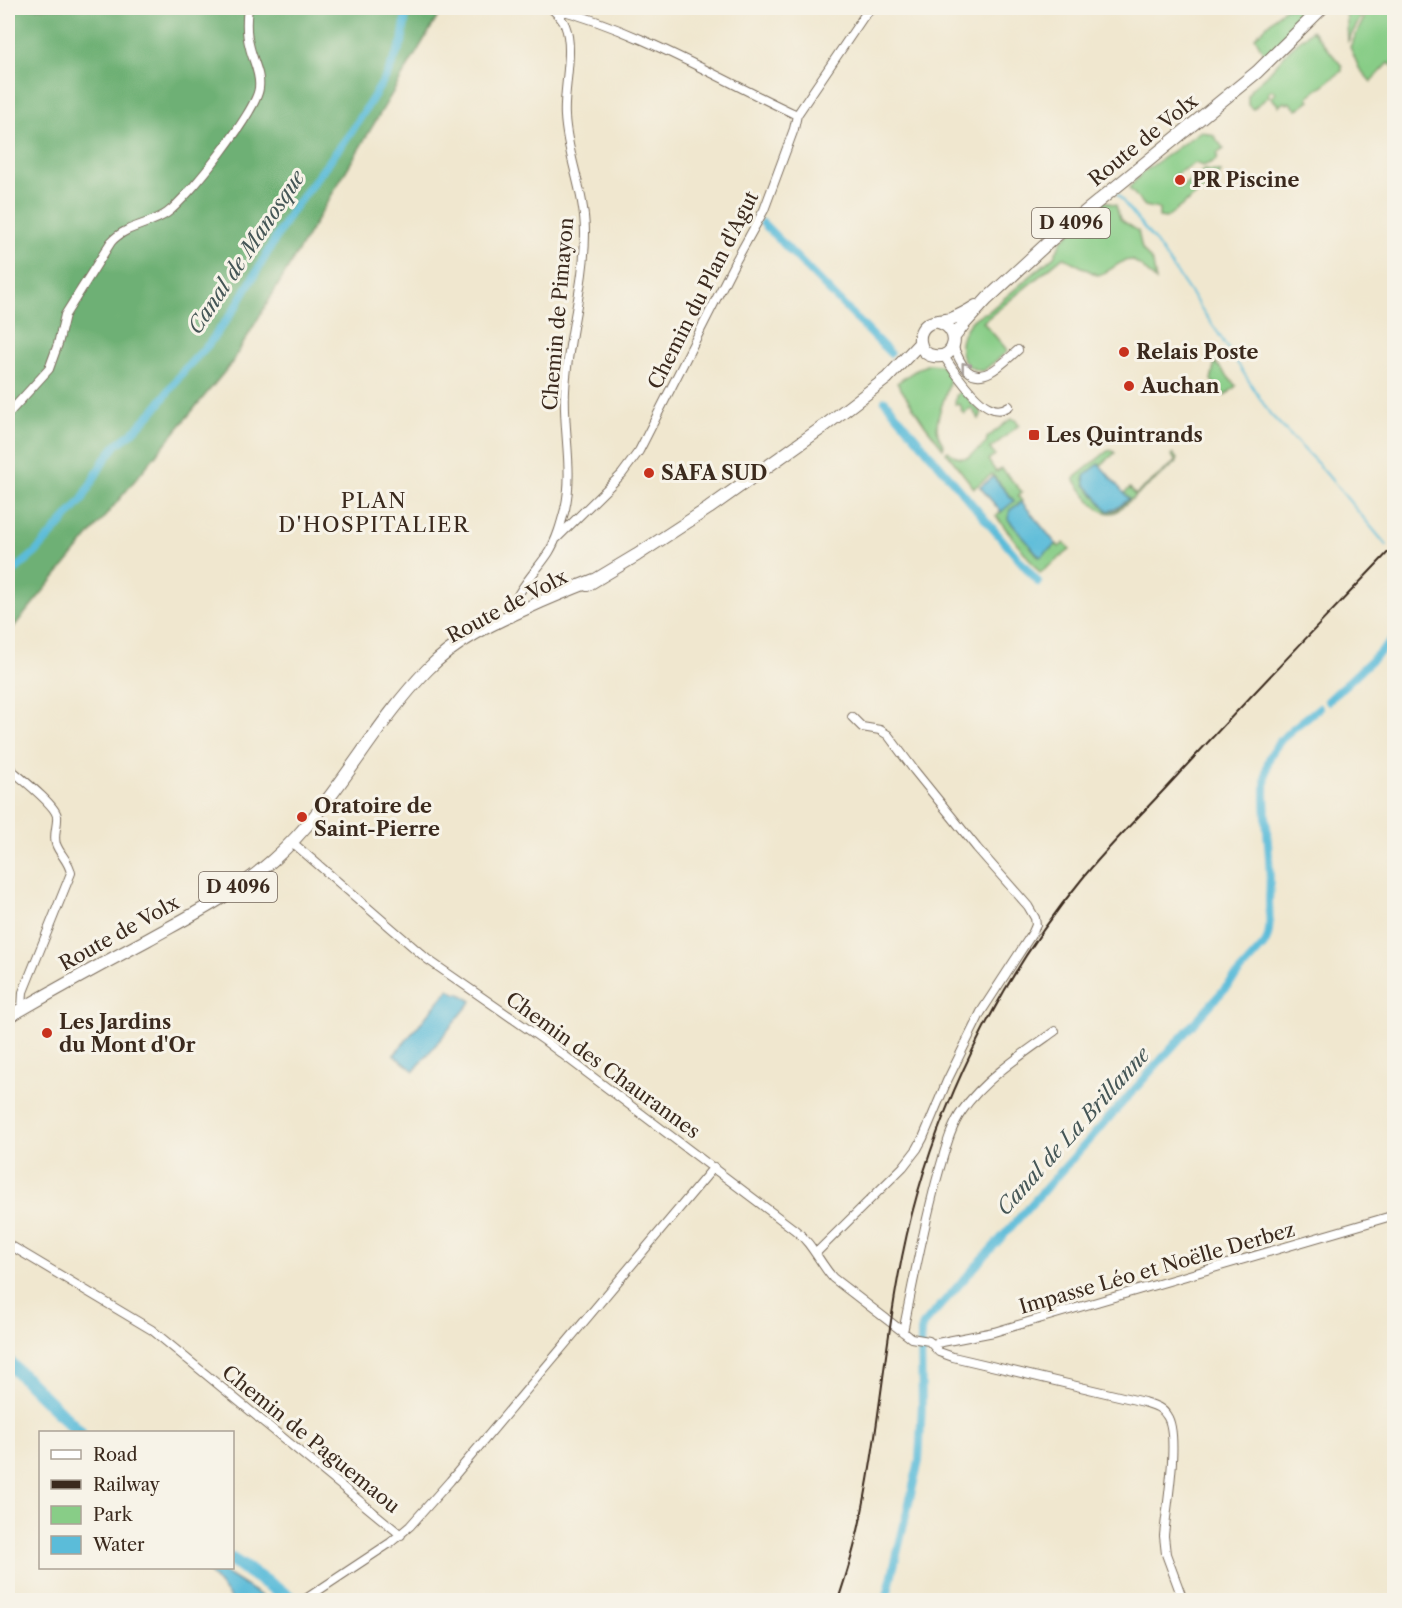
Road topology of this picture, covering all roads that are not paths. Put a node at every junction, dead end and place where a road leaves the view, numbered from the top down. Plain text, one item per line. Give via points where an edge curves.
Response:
1 (248, 8) edge
2 (551, 8) edge
3 (872, 8) edge
4 (1322, 8) edge
5 (797, 115) junction
6 (987, 299) junction
7 (938, 322) junction
8 (953, 342) junction
9 (920, 343) junction
10 (1018, 350) dead end
11 (930, 355) junction
12 (943, 355) junction
13 (887, 378) junction
14 (1009, 406) dead end
15 (8, 414) edge
16 (556, 539) junction
17 (594, 580) junction
18 (511, 615) junction
19 (472, 644) junction
20 (411, 688) junction
21 (852, 717) dead end
22 (8, 767) edge
23 (292, 842) junction
24 (22, 1009) junction
25 (8, 1017) edge
26 (1055, 1030) dead end
27 (714, 1167) junction
28 (1388, 1218) dead end
29 (8, 1244) edge
30 (816, 1253) junction
31 (903, 1332) junction
32 (932, 1344) junction
33 (401, 1535) junction
34 (304, 1600) edge
35 (1183, 1600) edge

1 - 15 street via 246,30 260,82 252,108 183,199 165,214 126,230 111,242 65,315 49,369
2 - 5 street via 660,48
2 - 16 street, Chemin de Pimayon via 565,25 567,36 564,114 581,191 585,231 565,382 567,495
3 - 5 street, Chemin du Plan d'Agut
4 - 6 main road, Route de Volx / D 4096 via 1257,72 1052,239
5 - 16 street, Chemin du Plan d'Agut via 764,210 639,452
6 - 7 main road, Route de Volx / D 4096
6 - 8 main road, Route de Volx / D 4096
7 - 8 main road via 953,332
7 - 9 main road via 924,328
10 -> 8 street via 988,374 977,375 967,371
8 - 12 main road via 951,350
9 - 11 main road
9 - 13 main road, Route de Volx / D 4096
11 - 12 main road
11 - 13 main road, Route de Volx / D 4096
12 - 14 street via 983,404 996,410
13 - 17 main road, Route de Volx / D 4096 via 719,501
16 - 18 street, Chemin de Pimayon via 516,598
17 - 18 main road, Route de Volx / D 4096
17 - 19 main road, Route de Volx / D 4096 via 570,596
18 - 19 street
18 - 20 main road, Route de Volx / D 4096 via 447,652
19 - 20 main road, Route de Volx / D 4096
20 - 23 main road, Route de Volx / D 4096
21 - 30 street via 862,727 888,735 976,848 1028,906 1036,925 981,1012 917,1149
22 - 24 street via 55,812 56,845 70,873 23,992
23 - 24 main road, Route de Volx / D 4096 via 219,900
23 - 27 street, Chemin des Chaurannes via 427,959
24 - 25 main road, Route de Volx / D 4096
26 - 31 street via 994,1078 957,1118 924,1228
27 - 30 street, Chemin des Chaurannes via 801,1234
27 - 33 street, Chemin de Paguemaou
28 - 32 street, Impasse Léo et Noëlle Derbez via 994,1332
29 - 33 street, Chemin de Paguemaou via 152,1330
30 - 31 street, Chemin des Chaurannes via 833,1278
31 - 32 street, Chemin des Chaurannes
32 - 35 street via 939,1352 953,1357 1144,1402 1165,1412 1172,1437 1164,1548
33 - 34 street

